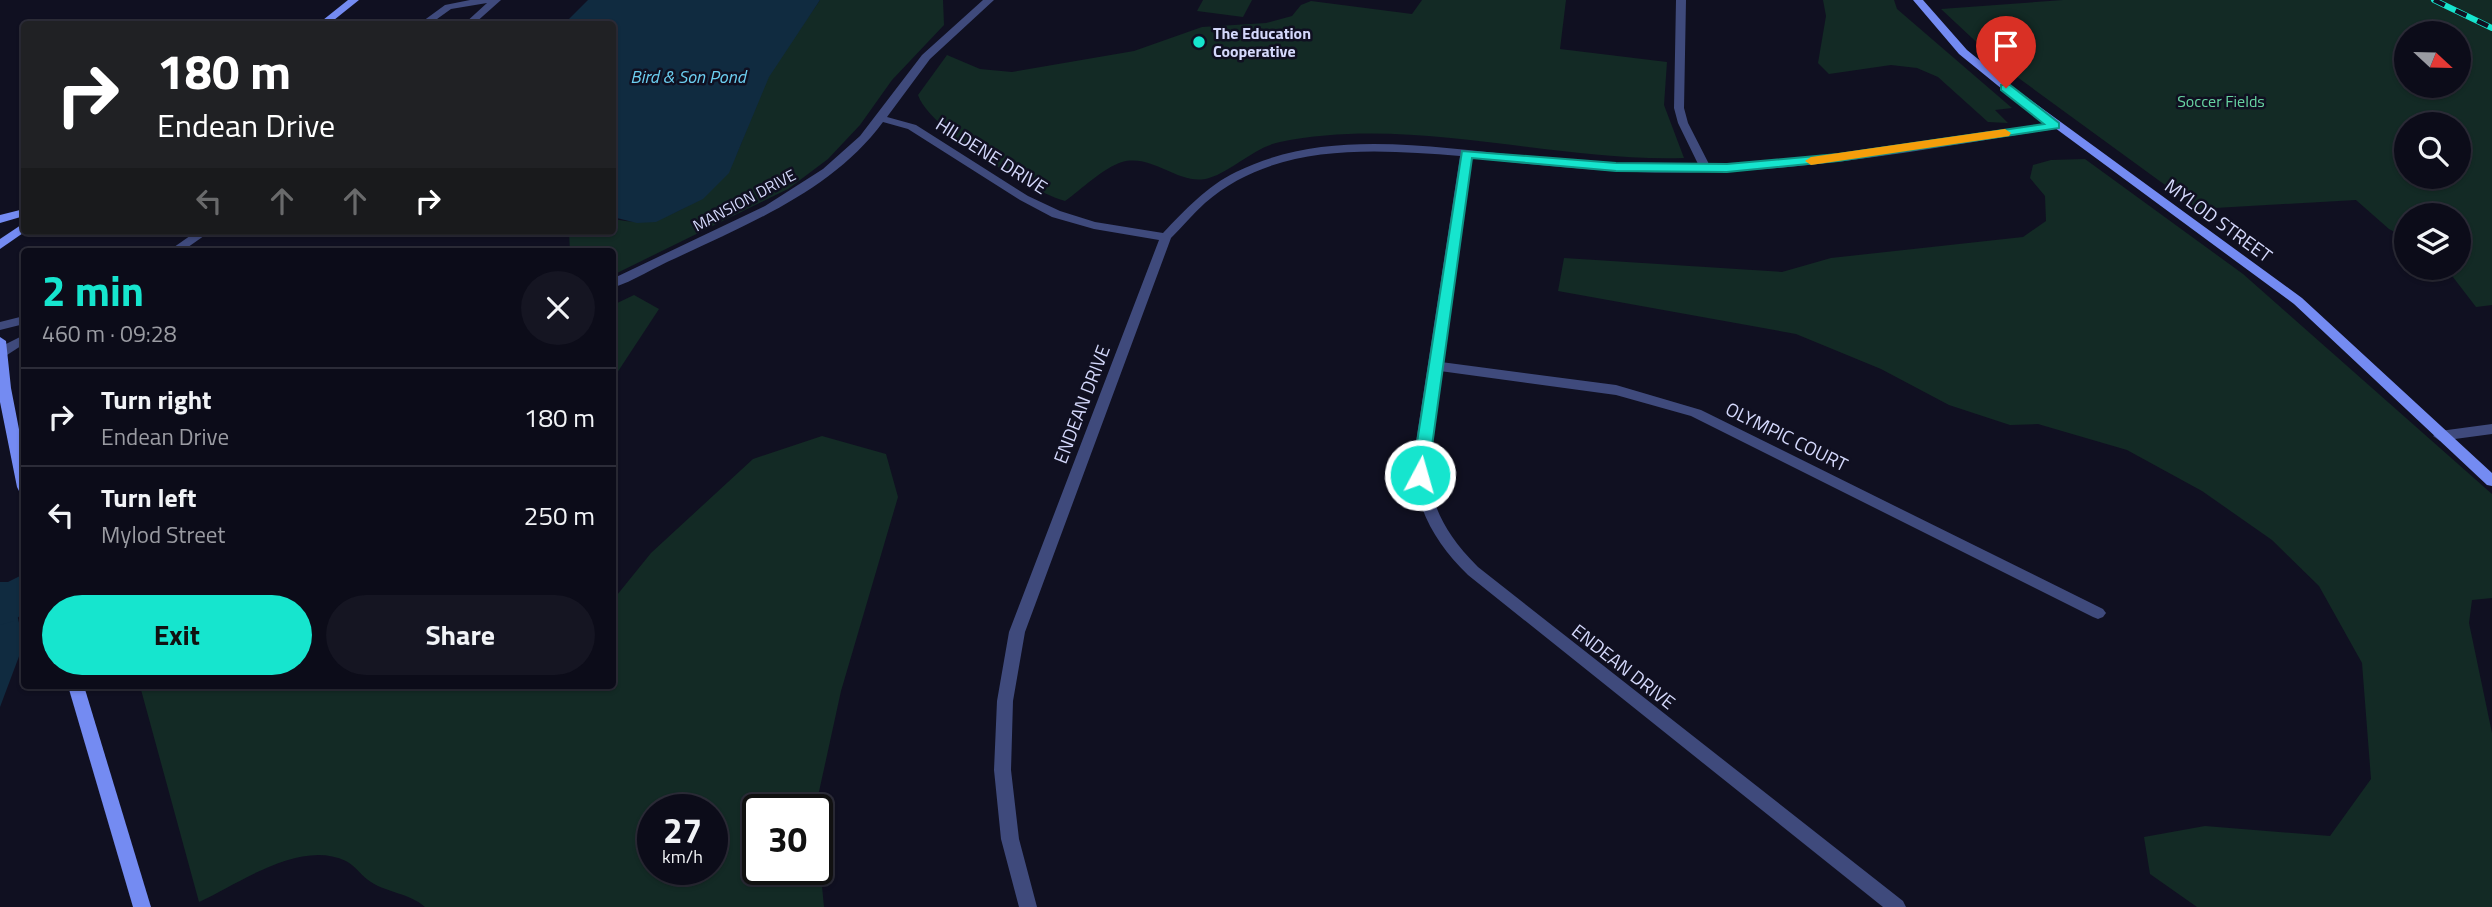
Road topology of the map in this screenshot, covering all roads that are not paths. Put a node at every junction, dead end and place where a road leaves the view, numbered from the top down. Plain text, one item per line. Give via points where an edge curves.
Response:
1 (354, 0) edge
2 (486, 0) edge
3 (496, 0) edge
4 (989, 0) edge
5 (1681, 0) edge
6 (1918, 0) edge
7 (327, 21) edge
8 (428, 21) edge
9 (472, 21) edge
10 (882, 118) junction
11 (2055, 126) junction
12 (1466, 154) junction
13 (1706, 169) junction
14 (21, 214) edge
15 (0, 219) edge
16 (21, 229) edge
17 (199, 235) edge
18 (1166, 237) junction
19 (0, 245) edge
20 (179, 248) edge
21 (616, 282) edge
22 (21, 321) edge
23 (0, 326) edge
24 (21, 340) edge
25 (1, 346) edge
26 (1436, 366) junction
27 (2, 389) edge
28 (2492, 429) edge
29 (2440, 436) junction
30 (21, 474) edge
31 (2492, 481) edge
32 (2098, 613) dead end
33 (77, 689) edge
34 (142, 907) edge
35 (1028, 907) edge
36 (1897, 907) edge

1 - 7 street
2 - 8 street via 448,8
3 - 9 street
4 - 10 street, MANSION DRIVE via 925,58
5 - 13 street via 1679,107 1682,123
6 - 11 street, MYLOD STREET via 1963,52
10 - 18 street, HILDENE DRIVE via 912,127 1048,210 1094,225
10 - 21 street, MANSION DRIVE via 853,150 794,194
11 - 13 street, ENDEAN DRIVE via 1838,158
11 - 29 street, MYLOD STREET via 2298,302
12 - 13 street, ENDEAN DRIVE via 1579,165
12 - 18 street, ENDEAN DRIVE via 1370,146 1290,155 1255,167 1208,193
12 - 26 street, ENDEAN DRIVE
14 - 15 street
16 - 19 street
17 - 20 street
18 - 35 street, ENDEAN DRIVE via 1031,590 1006,677 1001,775 1007,828
22 - 23 street
24 - 25 street
25 - 27 street
26 - 32 street, OLYMPIC COURT via 1616,390 1696,413
26 - 36 street, ENDEAN DRIVE via 1420,461 1421,489 1434,524 1460,559
27 - 30 street
28 - 29 street
29 - 31 street, MYLOD STREET
33 - 34 street

